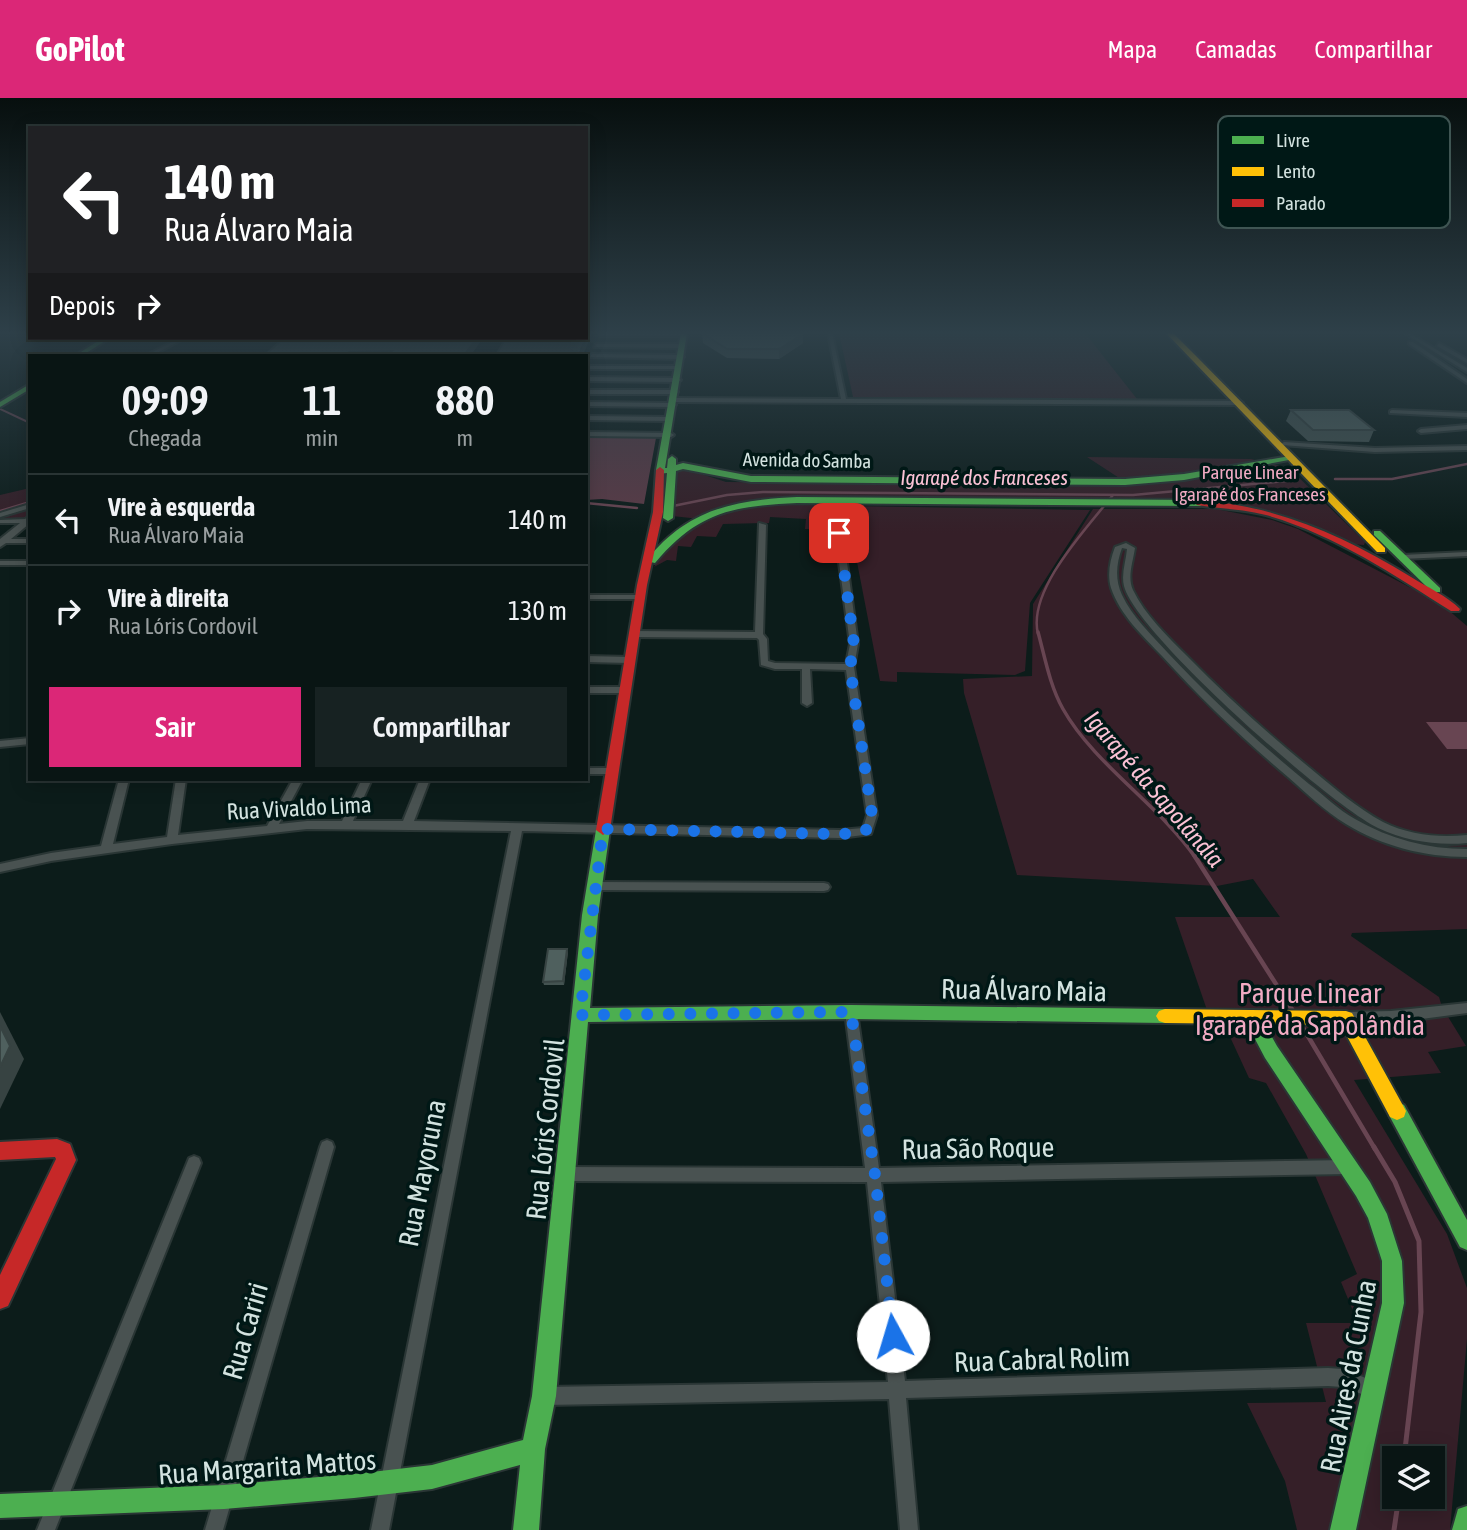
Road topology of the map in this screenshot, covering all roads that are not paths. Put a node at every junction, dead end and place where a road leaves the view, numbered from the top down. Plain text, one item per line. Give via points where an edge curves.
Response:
1 (608, 400) edge
2 (639, 400) edge
3 (651, 400) edge
4 (674, 400) edge
5 (820, 400) edge
6 (1237, 400) edge
7 (844, 402) joint
8 (1240, 403) junction
9 (588, 404) edge
10 (1453, 405) dead end
11 (1392, 412) dead end
12 (1467, 415) edge
13 (588, 417) edge
14 (1257, 420) junction
15 (1467, 427) edge
16 (1421, 431) dead end
17 (588, 433) edge
18 (1284, 444) junction
19 (1467, 448) edge
20 (1292, 462) junction
21 (666, 469) junction
22 (1312, 469) junction
23 (28, 507) edge
24 (663, 507) junction
25 (2, 518) edge
26 (693, 519) junction
27 (28, 520) edge
28 (28, 521) edge
29 (762, 525) dead end
30 (839, 533) dead end
31 (28, 541) edge
32 (2, 542) edge
33 (1341, 543) junction
34 (1385, 548) junction
35 (1467, 554) edge
36 (1402, 557) junction
37 (0, 563) edge
38 (28, 563) edge
39 (646, 568) junction
40 (588, 597) edge
41 (640, 597) junction
42 (1455, 609) junction
43 (1143, 613) junction
44 (1130, 614) junction
45 (1467, 618) edge
46 (634, 634) junction
47 (759, 635) junction
48 (588, 659) edge
49 (630, 660) junction
50 (1189, 662) junction
51 (1174, 664) junction
52 (806, 667) junction
53 (850, 667) junction
54 (588, 690) edge
55 (625, 690) junction
56 (807, 703) dead end
57 (1269, 737) junction
58 (28, 741) edge
59 (1254, 741) junction
60 (0, 744) edge
61 (588, 771) edge
62 (612, 771) junction
63 (1312, 775) junction
64 (1297, 778) junction
65 (123, 781) edge
66 (181, 781) edge
67 (297, 781) edge
68 (366, 781) edge
69 (424, 781) edge
70 (346, 824) junction
71 (407, 825) junction
72 (272, 827) junction
73 (517, 827) junction
74 (603, 829) junction
75 (1467, 839) edge
76 (172, 840) junction
77 (106, 849) junction
78 (1467, 853) edge
79 (0, 868) edge
80 (594, 886) junction
81 (824, 887) dead end
82 (1467, 1008) edge
83 (851, 1012) junction
84 (580, 1015) junction
85 (1252, 1017) junction
86 (1346, 1018) junction
87 (327, 1147) dead end
88 (0, 1152) edge
89 (194, 1163) dead end
90 (1349, 1167) junction
91 (564, 1174) junction
92 (875, 1175) junction
93 (1467, 1240) edge
94 (0, 1298) edge
95 (1373, 1388) junction
96 (899, 1390) junction
97 (544, 1396) junction
98 (533, 1449) junction
99 (389, 1482) junction
100 (224, 1497) junction
101 (57, 1504) junction
102 (0, 1506) edge
103 (1467, 1518) edge
104 (46, 1530) edge
105 (214, 1530) edge
106 (380, 1530) edge
107 (526, 1530) edge
108 (909, 1530) edge
109 (1343, 1530) edge
110 (1465, 1530) edge

1 - 9 street
2 - 13 street
3 - 17 street
4 - 21 street, Rua Lóris Cordovil
5 - 7 street
6 - 8 street
7 - 8 street
8 - 14 street
10 - 12 street
11 - 12 street
14 - 18 street
14 - 20 street
15 - 16 street
18 - 19 street via 1375,450
18 - 22 street
20 - 21 street, Avenida do Samba via 1125,482 761,480 689,466
20 - 22 street
20 - 34 street
21 - 24 street, Rua Lóris Cordovil
22 - 34 street
23 - 25 street
24 - 26 street
24 - 39 street, Rua Lóris Cordovil
25 - 27 street
26 - 33 street via 726,508 778,501 1196,502 1242,507 1290,520
26 - 39 street via 669,536
28 - 32 street
29 - 47 street
30 - 53 street via 854,644
31 - 32 street
33 - 34 street via 1360,549
33 - 42 street
34 - 36 street
35 - 36 street
36 - 42 street
37 - 38 street
39 - 41 street, Rua Lóris Cordovil
40 - 41 street
41 - 46 street, Rua Lóris Cordovil
42 - 45 street
43 - 44 street
43 - 44 street via 1126,580 1131,548 1122,545 1114,558 1113,578
43 - 50 street
44 - 51 street
46 - 47 street
46 - 49 street, Rua Lóris Cordovil
47 - 52 street via 766,664
48 - 49 street
49 - 55 street, Rua Lóris Cordovil
50 - 51 street
50 - 57 street
51 - 59 street
52 - 53 street
52 - 56 street
53 - 74 street, Rua Vivaldo Lima via 872,815 867,831
54 - 55 street
55 - 62 street, Rua Lóris Cordovil
57 - 59 street
57 - 63 street
58 - 60 street
59 - 64 street
61 - 62 street
62 - 74 street, Rua Lóris Cordovil
63 - 64 street
63 - 75 street via 1379,824 1431,840
64 - 78 street via 1348,820 1373,834 1414,848
65 - 77 street
66 - 76 street
67 - 72 street
68 - 70 street
69 - 71 street
70 - 71 street, Rua Vivaldo Lima
70 - 72 street, Rua Vivaldo Lima
71 - 73 street, Rua Vivaldo Lima
72 - 76 street, Rua Vivaldo Lima
73 - 74 street, Rua Vivaldo Lima
73 - 99 street, Rua Mayoruna
74 - 80 street, Rua Lóris Cordovil
76 - 77 street, Rua Vivaldo Lima
77 - 79 street, Rua Vivaldo Lima
80 - 81 street
80 - 84 street, Rua Lóris Cordovil
82 - 86 street, Rua Álvaro Maia
83 - 84 street, Rua Álvaro Maia
83 - 85 street, Rua Álvaro Maia
83 - 92 street
84 - 91 street, Rua Lóris Cordovil
85 - 86 street, Rua Álvaro Maia
85 - 90 street, Rua Aires da Cunha
86 - 93 street
87 - 100 street, Rua Cariri
88 - 94 street via 57,1148 65,1155 62,1172
89 - 101 street
90 - 92 street, Rua São Roque
90 - 95 street, Rua Aires da Cunha via 1382,1227 1395,1284
91 - 92 street, Rua São Roque
91 - 97 street, Rua Lóris Cordovil
92 - 96 street
95 - 96 street, Rua Cabral Rolim via 1328,1377
95 - 109 street, Rua Aires da Cunha
96 - 97 street, Rua Cabral Rolim
96 - 108 street
97 - 98 street, Rua Lóris Cordovil
98 - 99 street, Rua Margarita Mattos via 432,1477
98 - 107 street, Rua Lóris Cordovil
99 - 100 street, Rua Margarita Mattos
99 - 106 street, Rua Mayoruna
100 - 101 street, Rua Margarita Mattos
100 - 105 street, Rua Cariri
101 - 102 street, Rua Margarita Mattos
101 - 104 street
103 - 110 street

